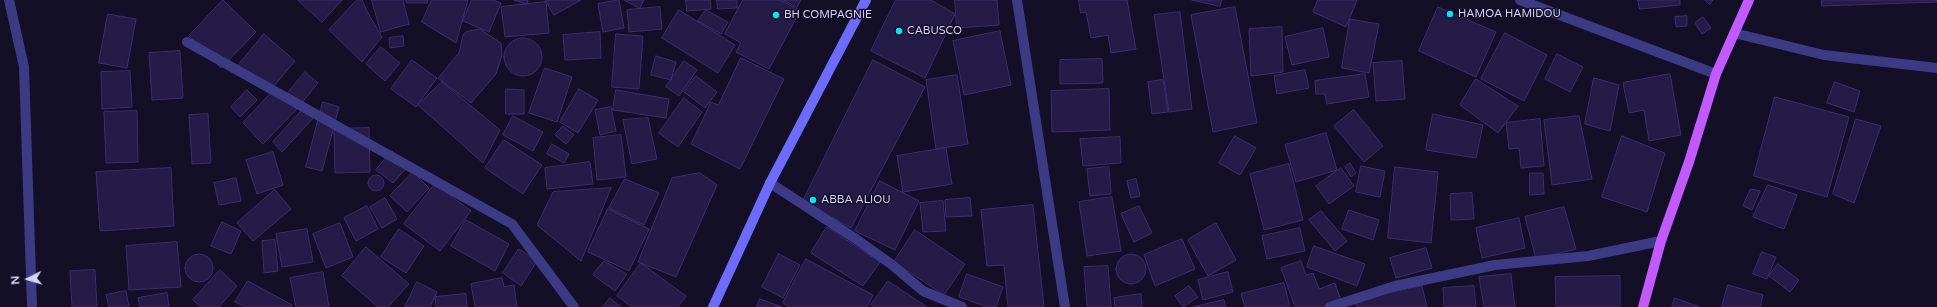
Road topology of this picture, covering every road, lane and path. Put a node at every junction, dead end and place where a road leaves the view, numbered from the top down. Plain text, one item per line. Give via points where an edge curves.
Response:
1 (9, 0) edge
2 (866, 0) edge
3 (1017, 0) edge
4 (1520, 0) edge
5 (1749, 0) edge
6 (1538, 4) edge
7 (1734, 33) junction
8 (187, 42) dead end
9 (1937, 68) edge
10 (1716, 74) junction
11 (770, 183) junction
12 (1661, 241) junction
13 (32, 307) edge
14 (574, 307) edge
15 (713, 307) edge
16 (962, 307) edge
17 (1065, 307) edge
18 (1330, 307) edge
19 (1643, 307) edge

1 - 13 street via 24,67
2 - 11 main road
3 - 17 street
4 - 6 street
5 - 7 main road
6 - 10 street
7 - 9 street via 1824,55
7 - 10 main road
8 - 14 street via 512,224
10 - 12 main road
11 - 15 main road
11 - 16 street via 868,247 923,291
12 - 18 street via 1588,256 1495,265 1395,286
12 - 19 main road

